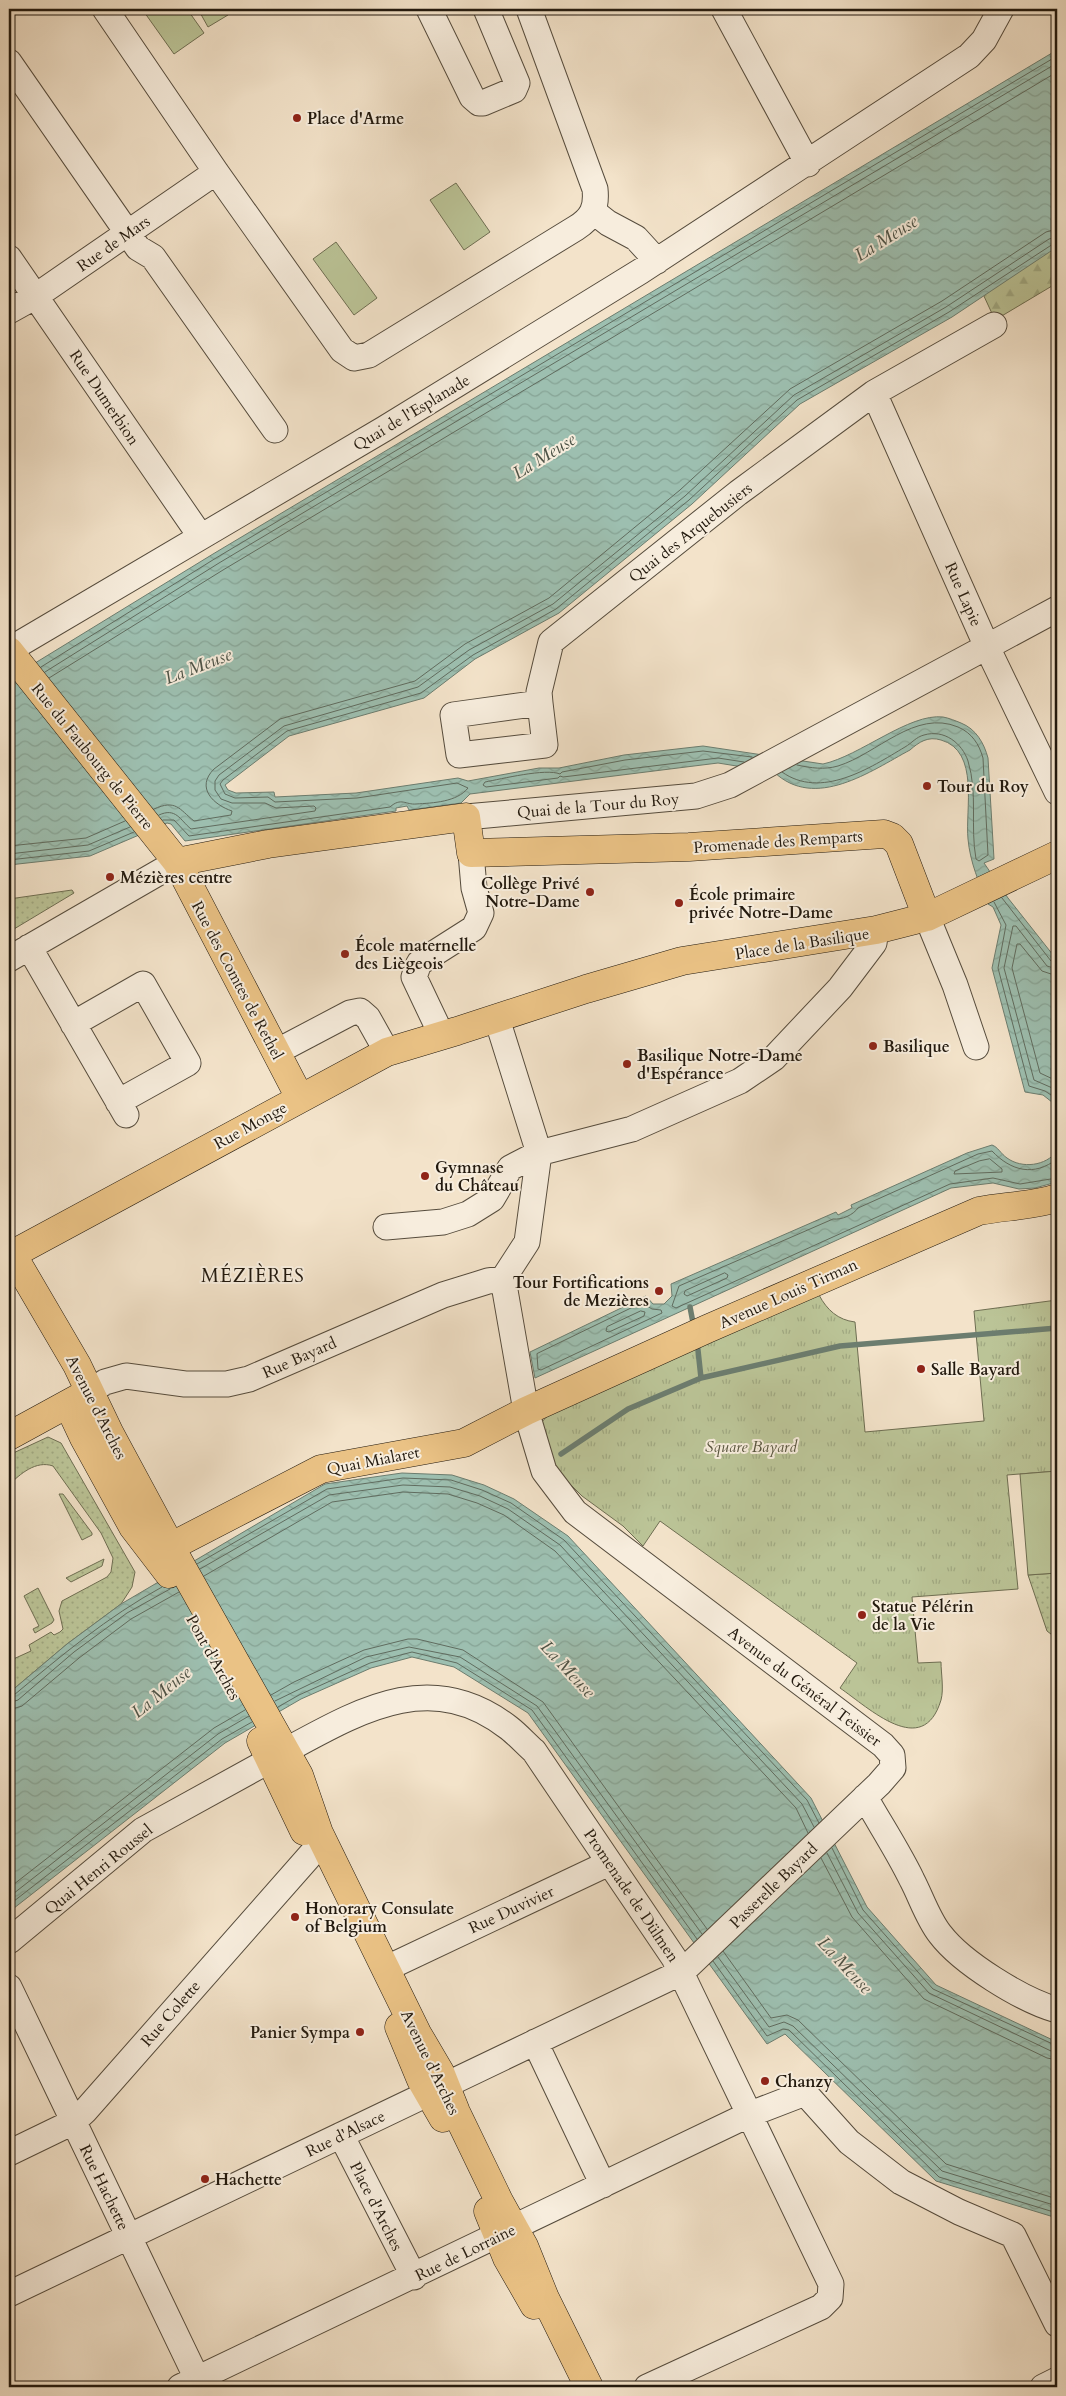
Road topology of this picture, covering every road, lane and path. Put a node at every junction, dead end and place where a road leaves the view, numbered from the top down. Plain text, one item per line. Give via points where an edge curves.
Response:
1 (105, 9) edge
2 (486, 9) edge
3 (529, 9) edge
4 (724, 9) edge
5 (1001, 9) edge
6 (432, 12) edge
7 (9, 62) edge
8 (808, 164) junction
9 (216, 172) junction
10 (594, 212) junction
11 (128, 233) junction
12 (9, 258) edge
13 (657, 261) junction
14 (36, 296) junction
15 (9, 311) edge
16 (994, 325) dead end
17 (874, 394) junction
18 (275, 430) dead end
19 (201, 537) junction
20 (1057, 609) edge
21 (987, 647) junction
22 (9, 650) edge
23 (540, 703) junction
24 (1057, 792) edge
25 (466, 817) junction
26 (471, 853) junction
27 (1048, 860) edge
28 (177, 862) junction
29 (926, 917) junction
30 (876, 930) junction
31 (19, 953) edge
32 (497, 1019) junction
33 (73, 1024) junction
34 (442, 1036) junction
35 (976, 1048) dead end
36 (276, 1052) junction
37 (387, 1052) junction
38 (300, 1098) junction
39 (539, 1153) junction
40 (1057, 1198) edge
41 (386, 1227) dead end
42 (10, 1255) edge
43 (503, 1279) junction
44 (78, 1398) junction
45 (526, 1411) junction
46 (9, 1436) edge
47 (171, 1559) junction
48 (273, 1748) junction
49 (865, 1797) junction
50 (314, 1851) junction
51 (609, 1862) junction
52 (9, 1941) edge
53 (690, 1965) junction
54 (386, 1969) junction
55 (9, 1987) edge
56 (1057, 2010) edge
57 (535, 2042) junction
58 (437, 2089) junction
59 (748, 2115) junction
60 (73, 2122) junction
61 (341, 2135) junction
62 (9, 2152) edge
63 (603, 2185) junction
64 (506, 2232) junction
65 (130, 2237) junction
66 (414, 2277) junction
67 (9, 2294) edge
68 (1057, 2324) edge
69 (1057, 2380) edge
70 (193, 2385) edge
71 (574, 2387) edge
72 (589, 2387) edge
73 (646, 2387) edge
74 (1043, 2387) edge

1 - 9 street
2 - 6 street via 517,83 514,90 483,103 472,97
3 - 10 street via 595,189
4 - 8 street
5 - 8 street, Quai de l'Esplanade via 984,40 969,56
7 - 11 street
8 - 13 street, Quai de l'Esplanade
9 - 10 street via 342,350 354,358 369,355 576,228
9 - 11 street, Rue de Mars
10 - 13 street via 636,238
11 - 14 street, Rue de Mars
11 - 18 street via 138,248 154,257
12 - 14 street, Rue Dumerbion
13 - 19 street, Quai de l'Esplanade
14 - 15 street, Rue de Mars
14 - 19 street, Rue Dumerbion
16 - 17 street, Quai des Arquebusiers
17 - 21 street, Rue Lapie
17 - 23 street, Quai des Arquebusiers via 738,494 551,642 539,692
19 - 22 street, Quai de l'Esplanade
20 - 21 street, Quai de la Tour du Roy
21 - 24 street, Rue Lapie
21 - 25 street, Quai de la Tour du Roy via 730,785 696,796
22 - 28 main road, Rue du Faubourg de Pierre
23 - 23 street, Quai des Arquebusiers via 453,715 459,755 545,745
25 - 26 main road
25 - 28 main road, Quai de la Tour du Roy via 268,844
26 - 29 main road, Promenade des Remparts via 689,847 884,834 899,844
26 - 34 street via 474,888 482,913 474,928 420,963 414,977
27 - 29 main road
28 - 31 street
28 - 36 main road, Rue des Comtes de Rethel
29 - 30 main road
29 - 35 street, Promenade des Remparts via 955,985
30 - 32 main road, Place de la Basilique via 682,962
30 - 39 street, Place de la Basilique via 874,943 840,988 774,1058 749,1075 632,1129
31 - 33 street
32 - 34 main road, Rue Monge
32 - 39 street
33 - 33 street via 122,1109 188,1063 143,984
34 - 37 main road, Rue Monge
36 - 37 street via 350,1013 360,1011 368,1018
36 - 38 main road, Rue des Comtes de Rethel
37 - 38 main road, Rue Monge
38 - 42 main road, Rue Monge
39 - 41 street, Place de la Basilique via 510,1168 492,1199 468,1214 443,1222
39 - 43 street via 527,1242
40 - 45 main road, Avenue Louis Tirman via 1038,1204 979,1212 842,1269
42 - 44 main road, Avenue d'Arches via 76,1365
43 - 44 street, Rue Bayard via 443,1295 249,1379 227,1384 185,1384 126,1376 105,1382
43 - 45 street, Avenue du Général Teissier
44 - 46 main road
44 - 47 main road, Avenue d'Arches
45 - 47 main road, Quai Mialaret via 464,1443 321,1469
45 - 49 street, Avenue du Général Teissier via 544,1470 575,1512 879,1755
47 - 48 main road, Pont d'Arches
48 - 50 main road, Avenue d'Arches
48 - 51 street, Promenade de Dülmen via 385,1704 417,1698 448,1698 478,1709 509,1728 534,1751
48 - 52 street, Quai Henri Roussel via 144,1830
48 - 54 main road, Avenue d'Arches via 299,1774 319,1833
49 - 53 street, Passerelle Bayard
49 - 56 street via 939,1933 955,1951 999,1982 1042,2006
50 - 58 main road, Avenue d'Arches
50 - 60 street, Rue Colette
51 - 53 street, Promenade de Dülmen
51 - 54 street, Rue Duvivier
53 - 57 street, Rue d'Alsace
53 - 59 street, Promenade de Dülmen
54 - 58 main road, Avenue d'Arches
55 - 60 street, Rue Hachette
57 - 58 street, Rue d'Alsace
57 - 63 street
58 - 61 street, Rue d'Alsace
58 - 64 main road, Avenue d'Arches via 486,2206
59 - 63 street, Rue de Lorraine
59 - 68 street, Rue de Lorraine via 805,2093 849,2142 901,2182 1013,2235
59 - 73 street, Promenade de Dülmen via 831,2284 830,2298 821,2307
60 - 62 street, Rue Colette
60 - 65 street, Rue Hachette
61 - 65 street, Rue d'Alsace
61 - 66 street, Place d'Arches
63 - 64 street, Rue de Lorraine
64 - 66 street, Rue de Lorraine
64 - 71 main road, Avenue d'Arches via 509,2263 535,2307
64 - 72 main road, Avenue d'Arches
65 - 67 street, Rue d'Alsace
65 - 70 street, Rue Hachette
66 - 70 street, Rue de Lorraine
69 - 74 street

